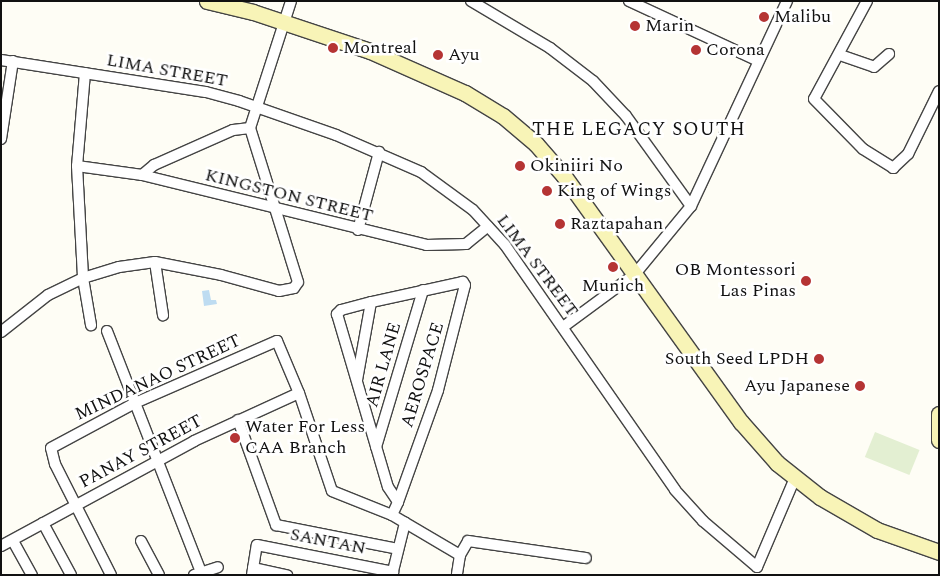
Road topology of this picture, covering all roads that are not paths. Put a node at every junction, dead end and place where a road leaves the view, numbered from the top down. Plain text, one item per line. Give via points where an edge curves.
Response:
1 (207, 1) edge
2 (291, 1) edge
3 (472, 1) edge
4 (787, 1) edge
5 (867, 1) edge
6 (633, 2) edge
7 (284, 22) junction
8 (840, 54) junction
9 (889, 54) dead end
10 (1, 60) edge
11 (13, 61) junction
12 (758, 61) junction
13 (85, 73) junction
14 (939, 91) edge
15 (936, 105) edge
16 (258, 106) junction
17 (250, 128) junction
18 (1, 139) edge
19 (379, 152) junction
20 (77, 166) junction
21 (142, 175) junction
22 (690, 206) junction
23 (276, 210) junction
24 (488, 226) junction
25 (358, 230) junction
26 (155, 262) junction
27 (635, 274) junction
28 (83, 278) junction
29 (423, 290) junction
30 (371, 302) junction
31 (163, 315) dead end
32 (91, 325) dead end
33 (562, 327) junction
34 (107, 330) dead end
35 (1, 332) edge
36 (356, 384) junction
37 (299, 393) junction
38 (136, 404) junction
39 (939, 414) edge
40 (238, 420) junction
41 (939, 440) edge
42 (376, 448) junction
43 (158, 462) junction
44 (795, 478) junction
45 (398, 502) junction
46 (75, 505) junction
47 (392, 515) junction
48 (43, 523) junction
49 (405, 523) junction
50 (13, 541) junction
51 (141, 541) dead end
52 (1, 546) edge
53 (398, 549) junction
54 (939, 552) edge
55 (460, 555) junction
56 (586, 558) dead end
57 (218, 567) dead end
58 (253, 571) edge
59 (393, 573) edge
60 (199, 574) edge
61 (32, 575) edge
62 (71, 575) edge
63 (111, 575) edge
64 (159, 575) edge
65 (287, 575) edge
66 (457, 575) edge

1 - 7 street
2 - 7 street
3 - 22 street via 550,48 593,82 626,116
4 - 12 street
5 - 8 street
6 - 12 street
7 - 16 street
7 - 27 street via 419,71 465,92 502,116 556,165
8 - 9 street via 874,68
8 - 15 street via 814,99 863,149 885,165 898,166
10 - 11 street, LIMA STREET
11 - 13 street, LIMA STREET
11 - 18 street
12 - 22 street
13 - 16 street, LIMA STREET via 206,92
13 - 20 street
14 - 15 street
16 - 17 street
16 - 19 street, LIMA STREET
17 - 21 street via 233,130 154,165
17 - 23 street
19 - 24 street, LIMA STREET via 442,186
19 - 25 street
20 - 21 street, KINGSTON STREET
20 - 28 street
21 - 23 street, KINGSTON STREET
22 - 27 street
23 - 25 street, KINGSTON STREET
23 - 26 street via 298,282 294,288 278,291
24 - 25 street, KINGSTON STREET via 475,239 454,246 426,244
24 - 33 street, LIMA STREET
26 - 28 street via 119,267
26 - 31 street
27 - 33 street
27 - 44 street via 741,422
28 - 32 street
28 - 35 street via 48,296
29 - 30 street
29 - 42 street, AIR LANE
29 - 45 street, AEROSPACE via 458,283 466,285 438,390
30 - 36 street
30 - 36 street via 340,310 337,314
33 - 44 street, LIMA STREET via 675,490 703,521 757,567
34 - 38 street
36 - 42 street
37 - 38 street, MINDANAO STREET via 279,342
37 - 40 street, PANAY STREET
37 - 47 street via 332,491
38 - 43 street
38 - 46 street, MINDANAO STREET via 51,448 55,464
39 - 41 street
40 - 43 street, PANAY STREET
40 - 53 street via 276,525
42 - 45 street via 388,487
43 - 46 street, PANAY STREET
43 - 60 street
44 - 54 street via 877,530
45 - 47 street, AEROSPACE
46 - 48 street, PANAY STREET
46 - 63 street
47 - 49 street
48 - 50 street, PANAY STREET
48 - 62 street
49 - 53 street
49 - 55 street
50 - 52 street, PANAY STREET
50 - 61 street
51 - 64 street
53 - 59 street
55 - 56 street via 468,541
55 - 66 street
57 - 60 street
58 - 59 street, SANTAN via 257,545
58 - 65 street

